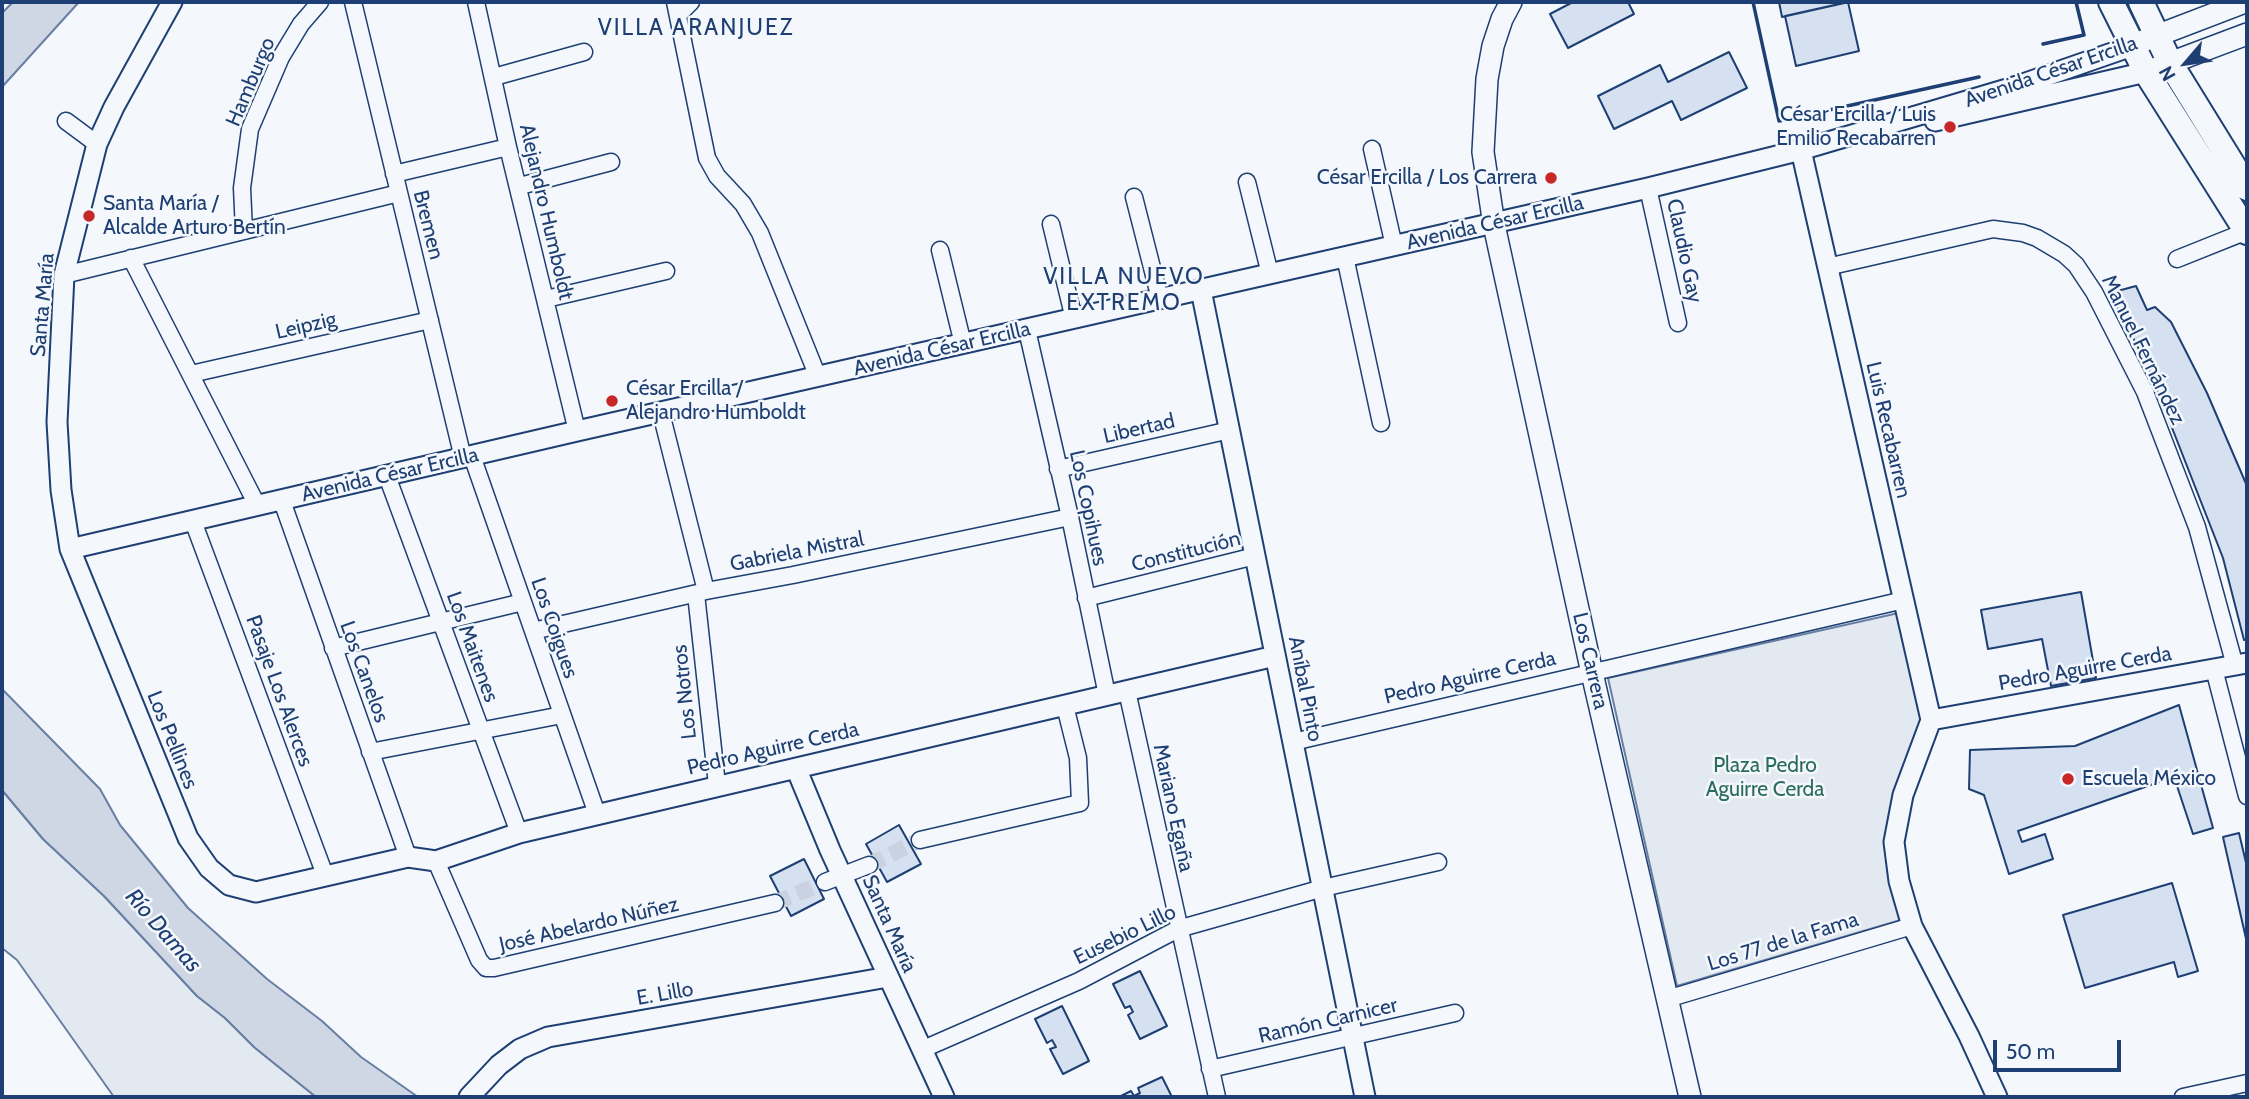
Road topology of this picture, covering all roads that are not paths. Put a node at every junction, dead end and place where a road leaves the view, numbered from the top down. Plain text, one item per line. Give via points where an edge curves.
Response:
1 (172, 2) edge
2 (320, 2) edge
3 (353, 2) edge
4 (477, 2) edge
5 (691, 2) edge
6 (1511, 2) edge
7 (2111, 2) edge
8 (2141, 2) edge
9 (2245, 2) edge
10 (676, 8) edge
11 (2247, 34) edge
12 (2157, 35) junction
13 (2132, 46) junction
14 (584, 52) dead end
15 (2170, 63) junction
16 (2146, 72) junction
17 (494, 77) junction
18 (66, 121) dead end
19 (1854, 134) junction
20 (97, 144) junction
21 (508, 147) junction
22 (1372, 149) dead end
23 (1801, 150) junction
24 (611, 162) dead end
25 (394, 174) junction
26 (1247, 182) dead end
27 (520, 186) junction
28 (1648, 188) junction
29 (2247, 188) edge
30 (399, 192) junction
31 (1134, 197) dead end
32 (1051, 223) dead end
33 (1494, 225) junction
34 (244, 230) junction
35 (2247, 231) edge
36 (1394, 246) junction
37 (940, 250) dead end
38 (1345, 257) junction
39 (131, 258) junction
40 (2177, 259) dead end
41 (1827, 267) junction
42 (666, 271) dead end
43 (1270, 274) junction
44 (64, 275) junction
45 (1201, 290) junction
46 (546, 299) junction
47 (1160, 299) junction
48 (1074, 319) junction
49 (430, 320) junction
50 (1678, 323) dead end
51 (1027, 330) junction
52 (963, 344) junction
53 (191, 374) junction
54 (818, 377) junction
55 (661, 413) junction
56 (1381, 423) dead end
57 (1230, 430) junction
58 (577, 431) junction
59 (468, 457) junction
60 (1058, 469) junction
61 (387, 476) junction
62 (282, 501) junction
63 (257, 505) junction
64 (1070, 517) junction
65 (193, 520) junction
66 (70, 549) junction
67 (1255, 556) junction
68 (701, 592) junction
69 (1086, 598) junction
70 (1904, 600) junction
71 (523, 602) junction
72 (440, 621) junction
73 (533, 631) junction
74 (332, 648) junction
75 (1275, 656) junction
76 (2241, 665) edge
77 (2214, 670) junction
78 (1592, 673) junction
79 (1127, 691) junction
80 (1107, 695) junction
81 (1065, 706) junction
82 (562, 715) junction
83 (1931, 720) junction
84 (480, 730) junction
85 (1293, 743) junction
86 (370, 752) junction
87 (796, 768) junction
88 (717, 785) junction
89 (2247, 796) edge
90 (597, 814) junction
91 (519, 833) junction
92 (920, 840) tunnel mouth
93 (408, 857) junction
94 (436, 861) junction
95 (1438, 862) dead end
96 (869, 865) tunnel mouth
97 (325, 876) junction
98 (833, 878) junction
99 (283, 886) joint
100 (1322, 888) junction
101 (775, 903) tunnel mouth
102 (1912, 926) junction
103 (1178, 929) junction
104 (888, 977) junction
105 (1667, 999) junction
106 (1455, 1013) dead end
107 (1353, 1037) junction
108 (921, 1050) junction
109 (1210, 1069) junction
110 (2247, 1083) edge
111 (469, 1097) edge
112 (944, 1097) edge
113 (1217, 1097) edge
114 (1365, 1097) edge
115 (1690, 1097) edge
116 (1997, 1097) edge
117 (2183, 1097) edge

1 - 20 street, Santa María
2 - 34 street, Hamburgo via 281,57 250,129 242,188
3 - 25 street, Bremen
4 - 17 street, Alejandro Humboldt
5 - 10 street
6 - 33 main road, Los Carrera via 1493,46 1487,79 1483,152
7 - 13 main road
8 - 12 main road
9 - 12 main road, Avenida César Ercilla
10 - 54 street via 707,158 760,233
11 - 15 main road, Avenida César Ercilla
12 - 13 main road, Avenida César Ercilla
12 - 15 main road
13 - 16 main road
13 - 19 street, Avenida César Ercilla
14 - 17 street
15 - 16 main road, Avenida César Ercilla
15 - 29 main road
16 - 19 street, Avenida César Ercilla via 1957,118
16 - 35 main road
17 - 21 street, Alejandro Humboldt
18 - 20 street
19 - 23 street, Avenida César Ercilla
20 - 44 street, Santa María
21 - 25 street
21 - 27 street, Alejandro Humboldt
22 - 36 street
23 - 28 street, Avenida César Ercilla
23 - 41 street, Luis Recabarren
24 - 27 street
25 - 30 street, Bremen
26 - 43 street
27 - 46 street, Alejandro Humboldt
28 - 33 street, Avenida César Ercilla
28 - 50 street, Claudio Gay
30 - 34 street
30 - 49 street, Bremen
31 - 47 street
32 - 48 street
33 - 36 street, Avenida César Ercilla
33 - 78 main road, Los Carrera
34 - 39 street
35 - 40 street
36 - 38 street, Avenida César Ercilla
37 - 52 street
38 - 43 street, Avenida César Ercilla
38 - 56 street
39 - 44 street
39 - 53 street
41 - 70 street, Luis Recabarren
41 - 76 street, Manuel Fernández via 1993,229 2037,238 2076,265 2145,392 2197,527
42 - 46 street
43 - 45 street, Avenida César Ercilla
44 - 66 street, Santa María via 57,422
45 - 47 street, Avenida César Ercilla
45 - 57 street, Aníbal Pinto
46 - 58 street, Alejandro Humboldt
47 - 48 street, Avenida César Ercilla
48 - 51 street, Avenida César Ercilla
49 - 53 street, Leipzig
49 - 59 street, Bremen
51 - 52 street, Avenida César Ercilla
51 - 60 street, Los Copihues
52 - 54 street, Avenida César Ercilla
53 - 63 street
54 - 55 street, Avenida César Ercilla
55 - 58 street, Avenida César Ercilla
55 - 68 street, Los Notros
57 - 60 street, Libertad
57 - 67 street, Aníbal Pinto
58 - 59 street, Avenida César Ercilla
59 - 61 street, Avenida César Ercilla
59 - 71 street, Los Coigues
60 - 64 street, Los Copihues
61 - 62 street, Avenida César Ercilla
61 - 72 street, Los Maitenes
62 - 63 street, Avenida César Ercilla
62 - 74 street, Los Canelos
63 - 65 street, Avenida César Ercilla
64 - 68 street, Gabriela Mistral
64 - 69 street, Los Copihues
65 - 66 street, Avenida César Ercilla
65 - 97 street, Pasaje Los Alerces
66 - 99 street, Los Pellines via 188,838 209,868 229,885 256,892
67 - 69 street, Constitución
67 - 75 street, Aníbal Pinto
68 - 73 street, Gabriela Mistral
68 - 88 street, Los Notros
69 - 80 street, Los Copihues
70 - 78 street, Pedro Aguirre Cerda
70 - 83 street, Luis Recabarren
71 - 72 street
71 - 73 street, Los Coigues
72 - 74 street
72 - 84 street, Los Maitenes
73 - 82 street, Los Coigues
74 - 86 street, Los Canelos
75 - 79 street, Pedro Aguirre Cerda
75 - 85 street, Aníbal Pinto
76 - 77 street, Pedro Aguirre Cerda
77 - 83 street, Pedro Aguirre Cerda
77 - 89 street
78 - 85 street, Pedro Aguirre Cerda
78 - 105 main road, Los Carrera
79 - 80 street, Pedro Aguirre Cerda
79 - 103 street, Mariano Egaña
80 - 81 street, Pedro Aguirre Cerda
81 - 87 street, Pedro Aguirre Cerda
81 - 92 street via 1078,758 1080,803
82 - 84 street
82 - 90 street, Los Coigues
83 - 102 street via 1903,794 1894,842
84 - 86 street
84 - 91 street, Los Maitenes
85 - 100 street, Aníbal Pinto
86 - 93 street, Los Canelos
87 - 88 street, Pedro Aguirre Cerda
87 - 98 street, Santa María
88 - 90 street, Pedro Aguirre Cerda
90 - 91 street, Pedro Aguirre Cerda
91 - 94 street, Pedro Aguirre Cerda
93 - 94 street, Pedro Aguirre Cerda
93 - 97 street, Pedro Aguirre Cerda
94 - 101 street, José Abelardo Núñez via 486,968
95 - 100 street, Eusebio Lillo
96 - 98 street
97 - 99 street, Pedro Aguirre Cerda
98 - 104 street, Santa María
100 - 103 street, Eusebio Lillo
100 - 107 street, Aníbal Pinto
102 - 105 street, Los 77 de la Fama
102 - 116 street
103 - 108 street, Eusebio Lillo via 1079,981
103 - 109 street, Mariano Egaña
104 - 108 street, Santa María
104 - 111 street, E. Lillo via 548,1037 509,1057
105 - 115 main road, Los Carrera
106 - 107 street, Ramón Carnicer
107 - 109 street, Ramón Carnicer
107 - 114 street, Aníbal Pinto
108 - 112 street, Santa María
109 - 113 street, Mariano Egaña
110 - 117 street

